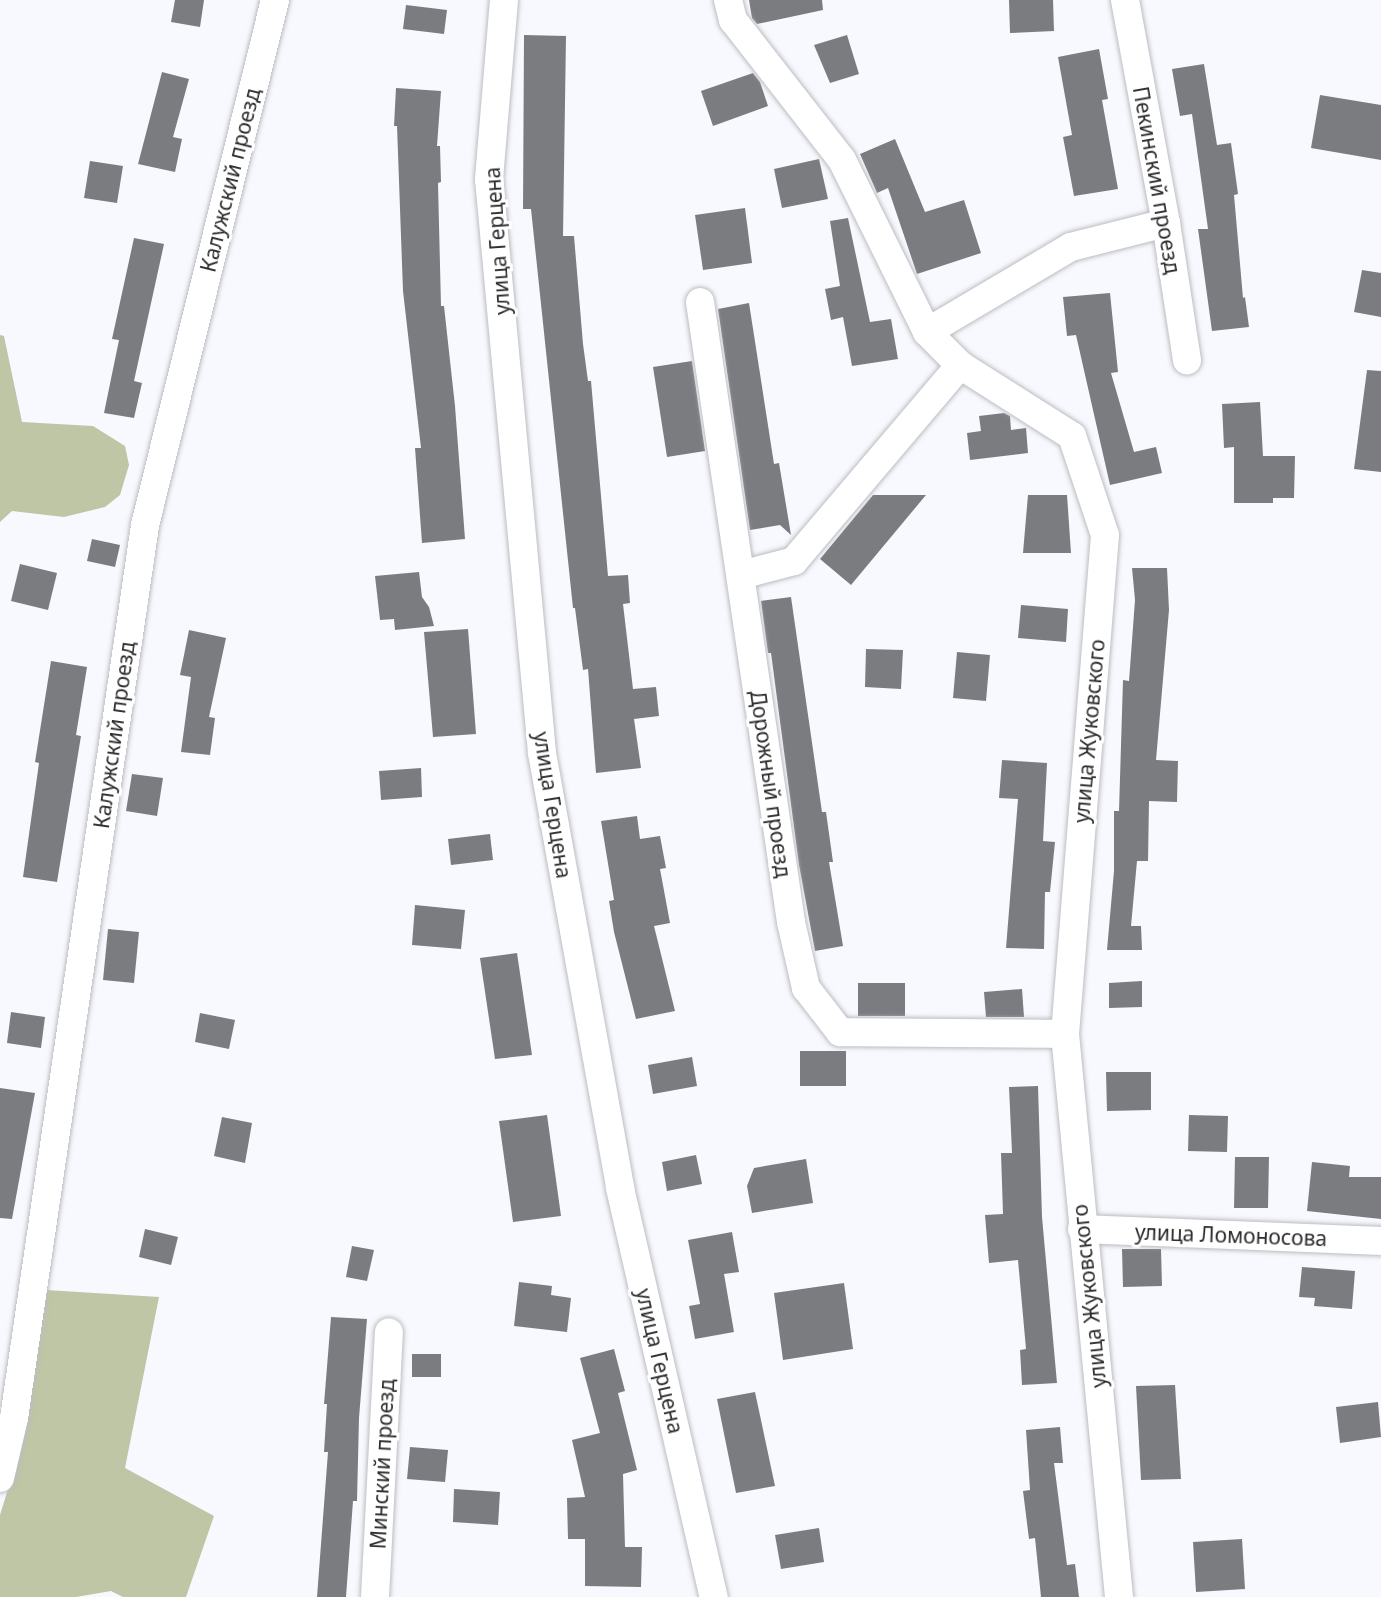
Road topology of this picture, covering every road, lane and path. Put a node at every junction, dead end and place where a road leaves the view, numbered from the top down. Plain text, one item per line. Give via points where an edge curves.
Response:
1 (275, 0) edge
2 (504, 0) edge
3 (728, 0) edge
4 (1125, 0) edge
5 (1166, 223) junction
6 (700, 302) dead end
7 (927, 332) junction
8 (1187, 360) dead end
9 (960, 365) junction
10 (741, 575) junction
11 (1065, 1034) junction
12 (1082, 1229) junction
13 (1381, 1241) edge
14 (389, 1332) dead end
15 (0, 1478) edge
16 (375, 1597) edge
17 (714, 1597) edge
18 (1119, 1597) edge

1 - 15 street, Калужский проезд via 145,525 14,1418
2 - 17 street, улица Герцена via 489,179 542,753 620,1188
3 - 7 street, улица Жуковского via 733,20 842,159
4 - 5 street, Пекинский проезд
5 - 7 street via 1071,247
5 - 8 street, Пекинский проезд
6 - 10 street, Дорожный проезд
7 - 9 street, улица Жуковского
9 - 10 street via 794,561
9 - 11 street, улица Жуковского via 1072,436 1105,536
10 - 11 street, Дорожный проезд via 791,922 806,988 840,1032
11 - 12 street, улица Жуковского
12 - 13 street, улица Ломоносова
12 - 18 street, улица Жуковского
14 - 16 street, Минский проезд

